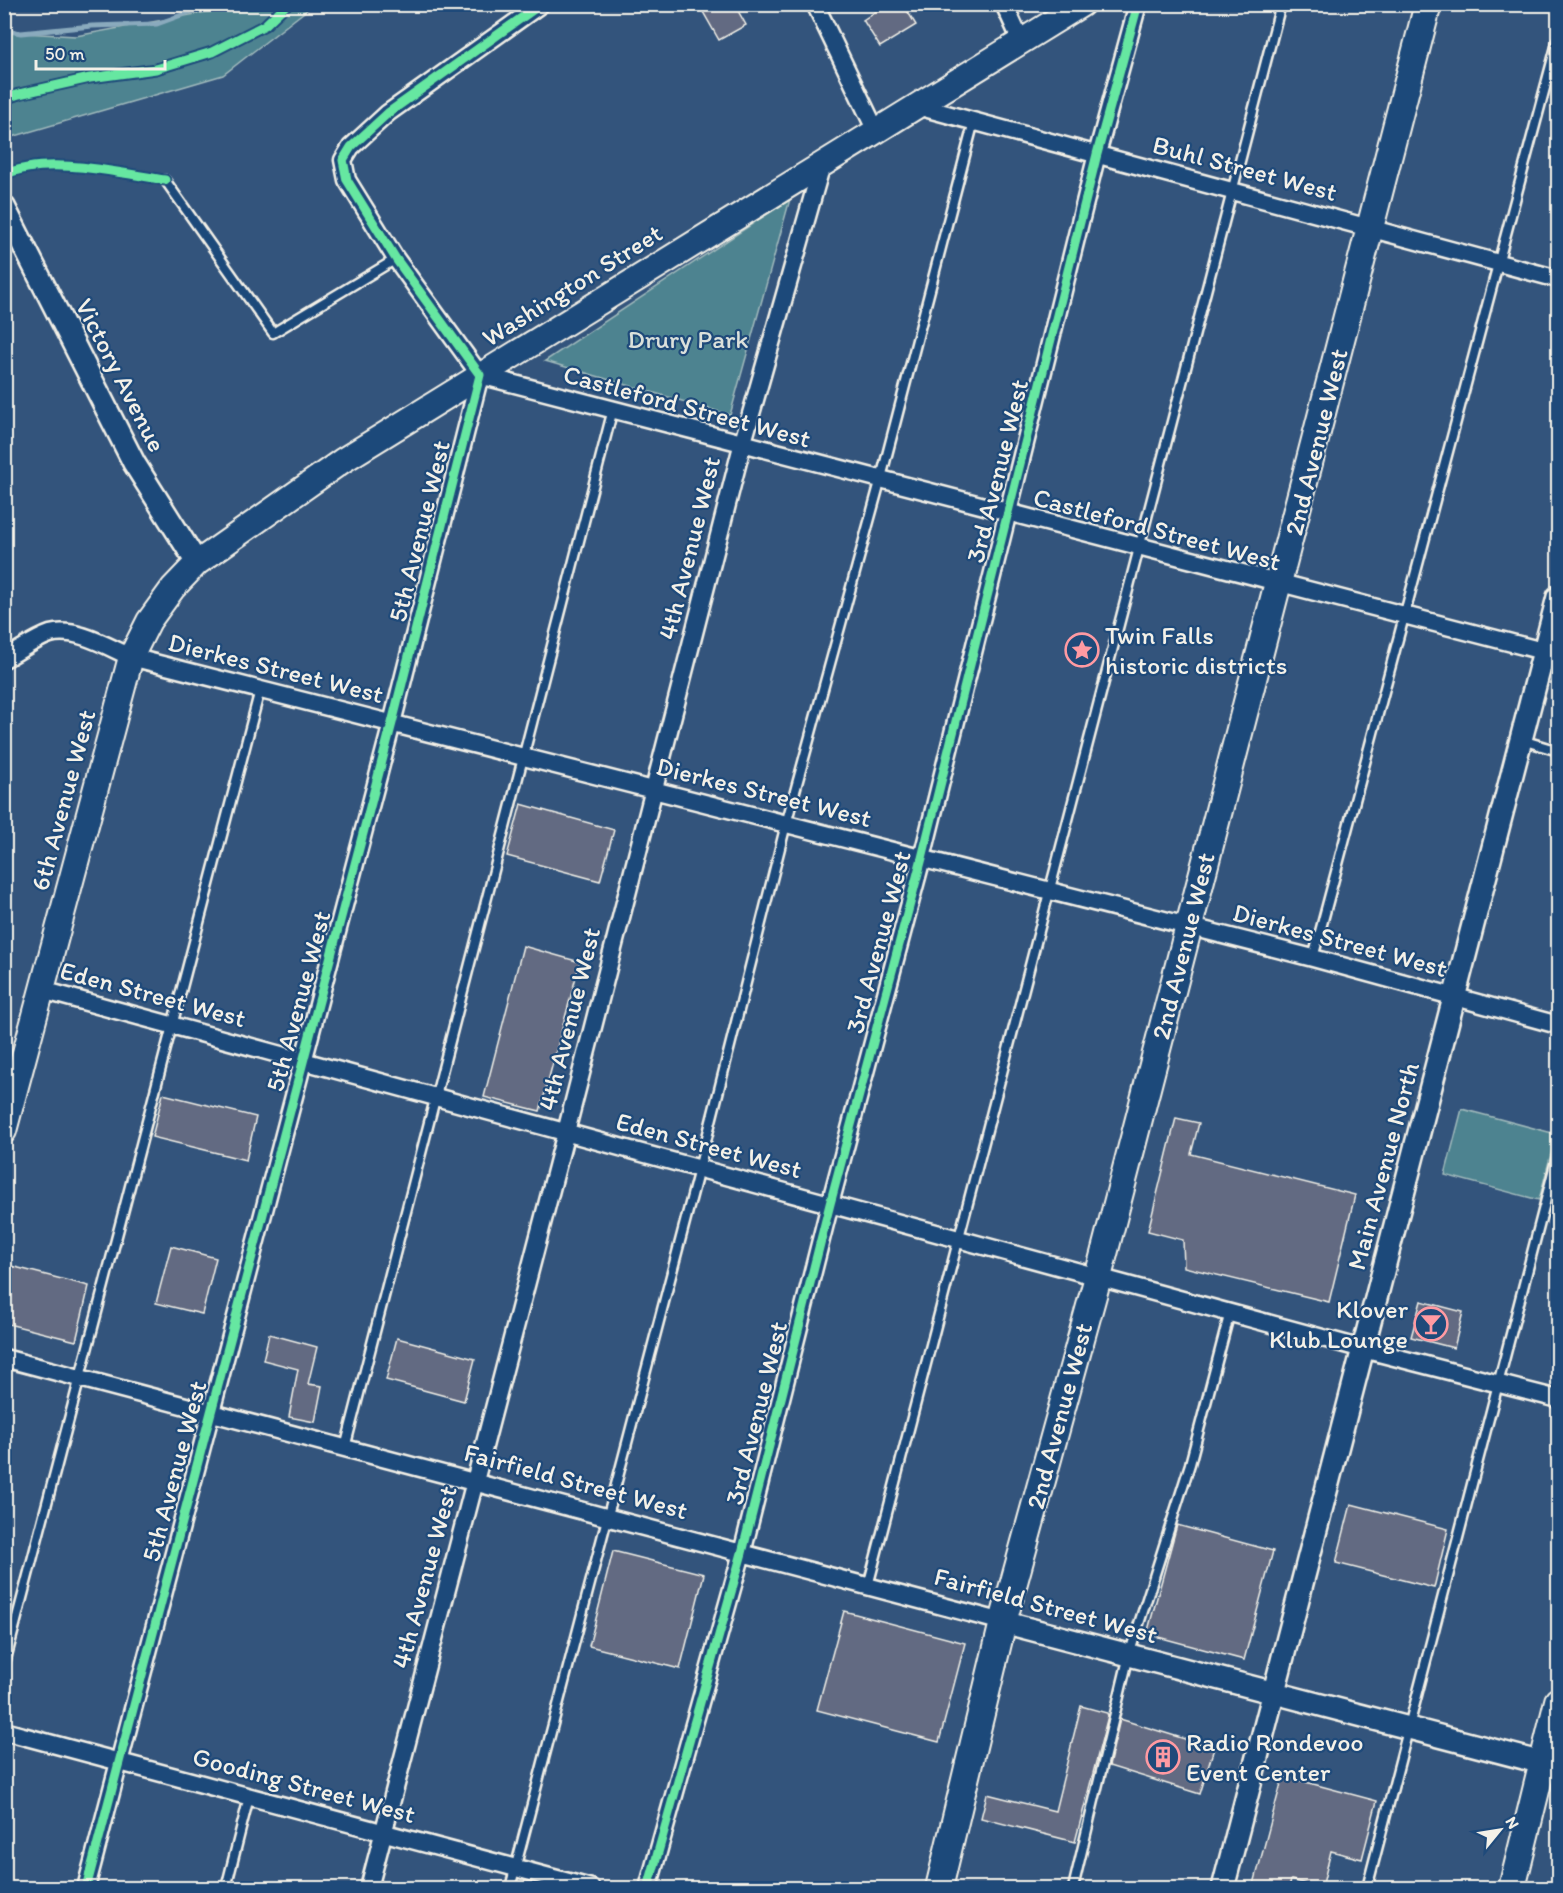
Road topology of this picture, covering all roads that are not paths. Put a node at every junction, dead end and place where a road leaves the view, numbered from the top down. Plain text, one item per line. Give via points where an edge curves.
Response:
1 (815, 4) edge
2 (1004, 4) edge
3 (1082, 4) edge
4 (1138, 4) edge
5 (1281, 4) edge
6 (1428, 4) edge
7 (539, 5) edge
8 (1558, 39) edge
9 (1021, 41) junction
10 (917, 106) junction
11 (975, 121) junction
12 (876, 130) junction
13 (1097, 154) junction
14 (822, 164) junction
15 (165, 180) dead end
16 (1232, 191) junction
17 (4, 207) edge
18 (1370, 228) junction
19 (396, 259) junction
20 (1498, 263) junction
21 (1558, 279) edge
22 (480, 375) junction
23 (613, 408) junction
24 (743, 442) junction
25 (881, 478) junction
26 (1008, 512) junction
27 (1140, 546) junction
28 (197, 563) junction
29 (1280, 582) junction
30 (1558, 597) edge
31 (1405, 615) junction
32 (1551, 653) edge
33 (131, 657) junction
34 (4, 659) edge
35 (260, 690) junction
36 (392, 723) junction
37 (1521, 740) junction
38 (1558, 751) edge
39 (523, 757) junction
40 (653, 790) junction
41 (786, 824) junction
42 (922, 858) junction
43 (1050, 891) junction
44 (1189, 926) junction
45 (1313, 958) junction
46 (42, 990) junction
47 (1454, 998) junction
48 (1558, 1025) edge
49 (173, 1026) junction
50 (304, 1061) junction
51 (436, 1097) junction
52 (4, 1131) edge
53 (566, 1132) junction
54 (1558, 1153) edge
55 (699, 1169) junction
56 (830, 1204) junction
57 (958, 1239) junction
58 (1098, 1277) junction
59 (1230, 1312) junction
60 (1363, 1348) junction
61 (4, 1358) edge
62 (80, 1378) junction
63 (1498, 1384) junction
64 (1558, 1399) edge
65 (211, 1412) junction
66 (345, 1448) junction
67 (475, 1482) junction
68 (608, 1517) junction
69 (742, 1553) junction
70 (868, 1586) junction
71 (1003, 1622) junction
72 (1129, 1655) junction
73 (4, 1667) edge
74 (1274, 1693) junction
75 (1558, 1701) edge
76 (1409, 1728) junction
77 (4, 1731) edge
78 (119, 1762) junction
79 (1550, 1765) edge
80 (249, 1797) junction
81 (384, 1833) junction
82 (515, 1868) junction
83 (86, 1888) edge
84 (226, 1888) edge
85 (369, 1888) edge
86 (510, 1888) edge
87 (591, 1888) edge
88 (648, 1888) edge
89 (939, 1888) edge
90 (1073, 1888) edge
91 (1223, 1888) edge
92 (1367, 1888) edge
93 (1512, 1888) edge

1 - 12 street
2 - 9 street
3 - 9 main road, Washington Street
4 - 13 street, 3rd Avenue West
5 - 16 lane
6 - 18 main road, 2nd Avenue West
7 - 19 street via 365,131 345,157 347,180
8 - 20 lane
9 - 10 main road, Washington Street
10 - 11 street, Buhl Street West
10 - 12 main road, Washington Street
11 - 13 street, Buhl Street West
11 - 25 lane
12 - 14 main road, Washington Street
13 - 16 street, Buhl Street West
13 - 26 street, 3rd Avenue West
14 - 22 main road, Washington Street
14 - 24 street, 4th Avenue West
15 - 19 lane via 273,333
16 - 18 street, Buhl Street West
16 - 27 lane
17 - 28 street, Victory Avenue via 134,463
18 - 20 street, Buhl Street West
18 - 29 main road, 2nd Avenue West
19 - 22 street
20 - 21 street, Buhl Street West
20 - 31 lane
22 - 23 street, Castleford Street West
22 - 28 main road, Washington Street via 342,460
22 - 36 street, 5th Avenue West
23 - 24 street, Castleford Street West
23 - 39 lane
24 - 25 street, Castleford Street West
24 - 40 street, 4th Avenue West
25 - 26 street, Castleford Street West
25 - 41 lane
26 - 27 street, Castleford Street West
26 - 42 street, 3rd Avenue West
27 - 29 street, Castleford Street West
27 - 43 lane
28 - 33 main road, Washington Street via 149,621
29 - 31 street, Castleford Street West
29 - 44 main road, 2nd Avenue West
30 - 32 street, Main Avenue North
31 - 32 street, Castleford Street West
31 - 45 lane
32 - 37 street, Main Avenue North
33 - 34 street, Dierkes Street West via 66,633 50,634
33 - 35 street, Dierkes Street West
33 - 46 main road, 6th Avenue West
35 - 36 street, Dierkes Street West
35 - 49 lane
36 - 39 street, Dierkes Street West
36 - 50 street, 5th Avenue West
37 - 38 lane
37 - 47 street, Main Avenue North
39 - 40 street, Dierkes Street West
39 - 51 lane
40 - 41 street, Dierkes Street West
40 - 53 street, 4th Avenue West
41 - 42 street, Dierkes Street West
41 - 55 lane
42 - 43 street, Dierkes Street West
42 - 56 street, 3rd Avenue West
43 - 44 street, Dierkes Street West
43 - 57 lane
44 - 45 street, Dierkes Street West
44 - 58 main road, 2nd Avenue West
45 - 47 street, Dierkes Street West
46 - 49 street, Eden Street West
46 - 52 main road, 6th Avenue West
47 - 48 street, Dierkes Street West
47 - 60 street, Main Avenue North
49 - 50 street, Eden Street West
49 - 62 lane
50 - 51 street, Eden Street West
50 - 65 street, 5th Avenue West
51 - 53 street, Eden Street West
51 - 66 lane
53 - 55 street, Eden Street West
53 - 67 street, 4th Avenue West
54 - 63 lane
55 - 56 street, Eden Street West
55 - 68 lane
56 - 57 street, Eden Street West
56 - 69 street, 3rd Avenue West
57 - 58 street, Eden Street West
57 - 70 lane
58 - 59 street, Eden Street West
58 - 71 main road, 2nd Avenue West
59 - 60 street, Eden Street West
59 - 72 lane via 1191,1464
60 - 63 street, Eden Street West
60 - 74 street, Main Avenue North
61 - 62 street, Fairfield Street West
62 - 65 street, Fairfield Street West
62 - 73 lane
63 - 64 street, Eden Street West
63 - 76 lane
65 - 66 street, Fairfield Street West
65 - 78 street, 5th Avenue West
66 - 67 street, Fairfield Street West
67 - 68 street, Fairfield Street West
67 - 81 street, 4th Avenue West
68 - 69 street, Fairfield Street West
68 - 82 lane
69 - 70 street, Fairfield Street West
69 - 88 street, 3rd Avenue West
70 - 71 street, Fairfield Street West
71 - 72 street, Fairfield Street West
71 - 89 main road, 2nd Avenue West
72 - 74 street, Fairfield Street West
72 - 90 lane
74 - 76 street, Fairfield Street West
74 - 91 street, Main Avenue North
75 - 79 main road
76 - 79 street, Fairfield Street West
76 - 92 lane
77 - 78 street, Gooding Street West
78 - 80 street, Gooding Street West
78 - 83 street, 5th Avenue West
79 - 93 main road
80 - 81 street, Gooding Street West
80 - 84 lane
81 - 82 street, Gooding Street West
81 - 85 street, 4th Avenue West
82 - 86 lane
82 - 87 street, Gooding Street West

